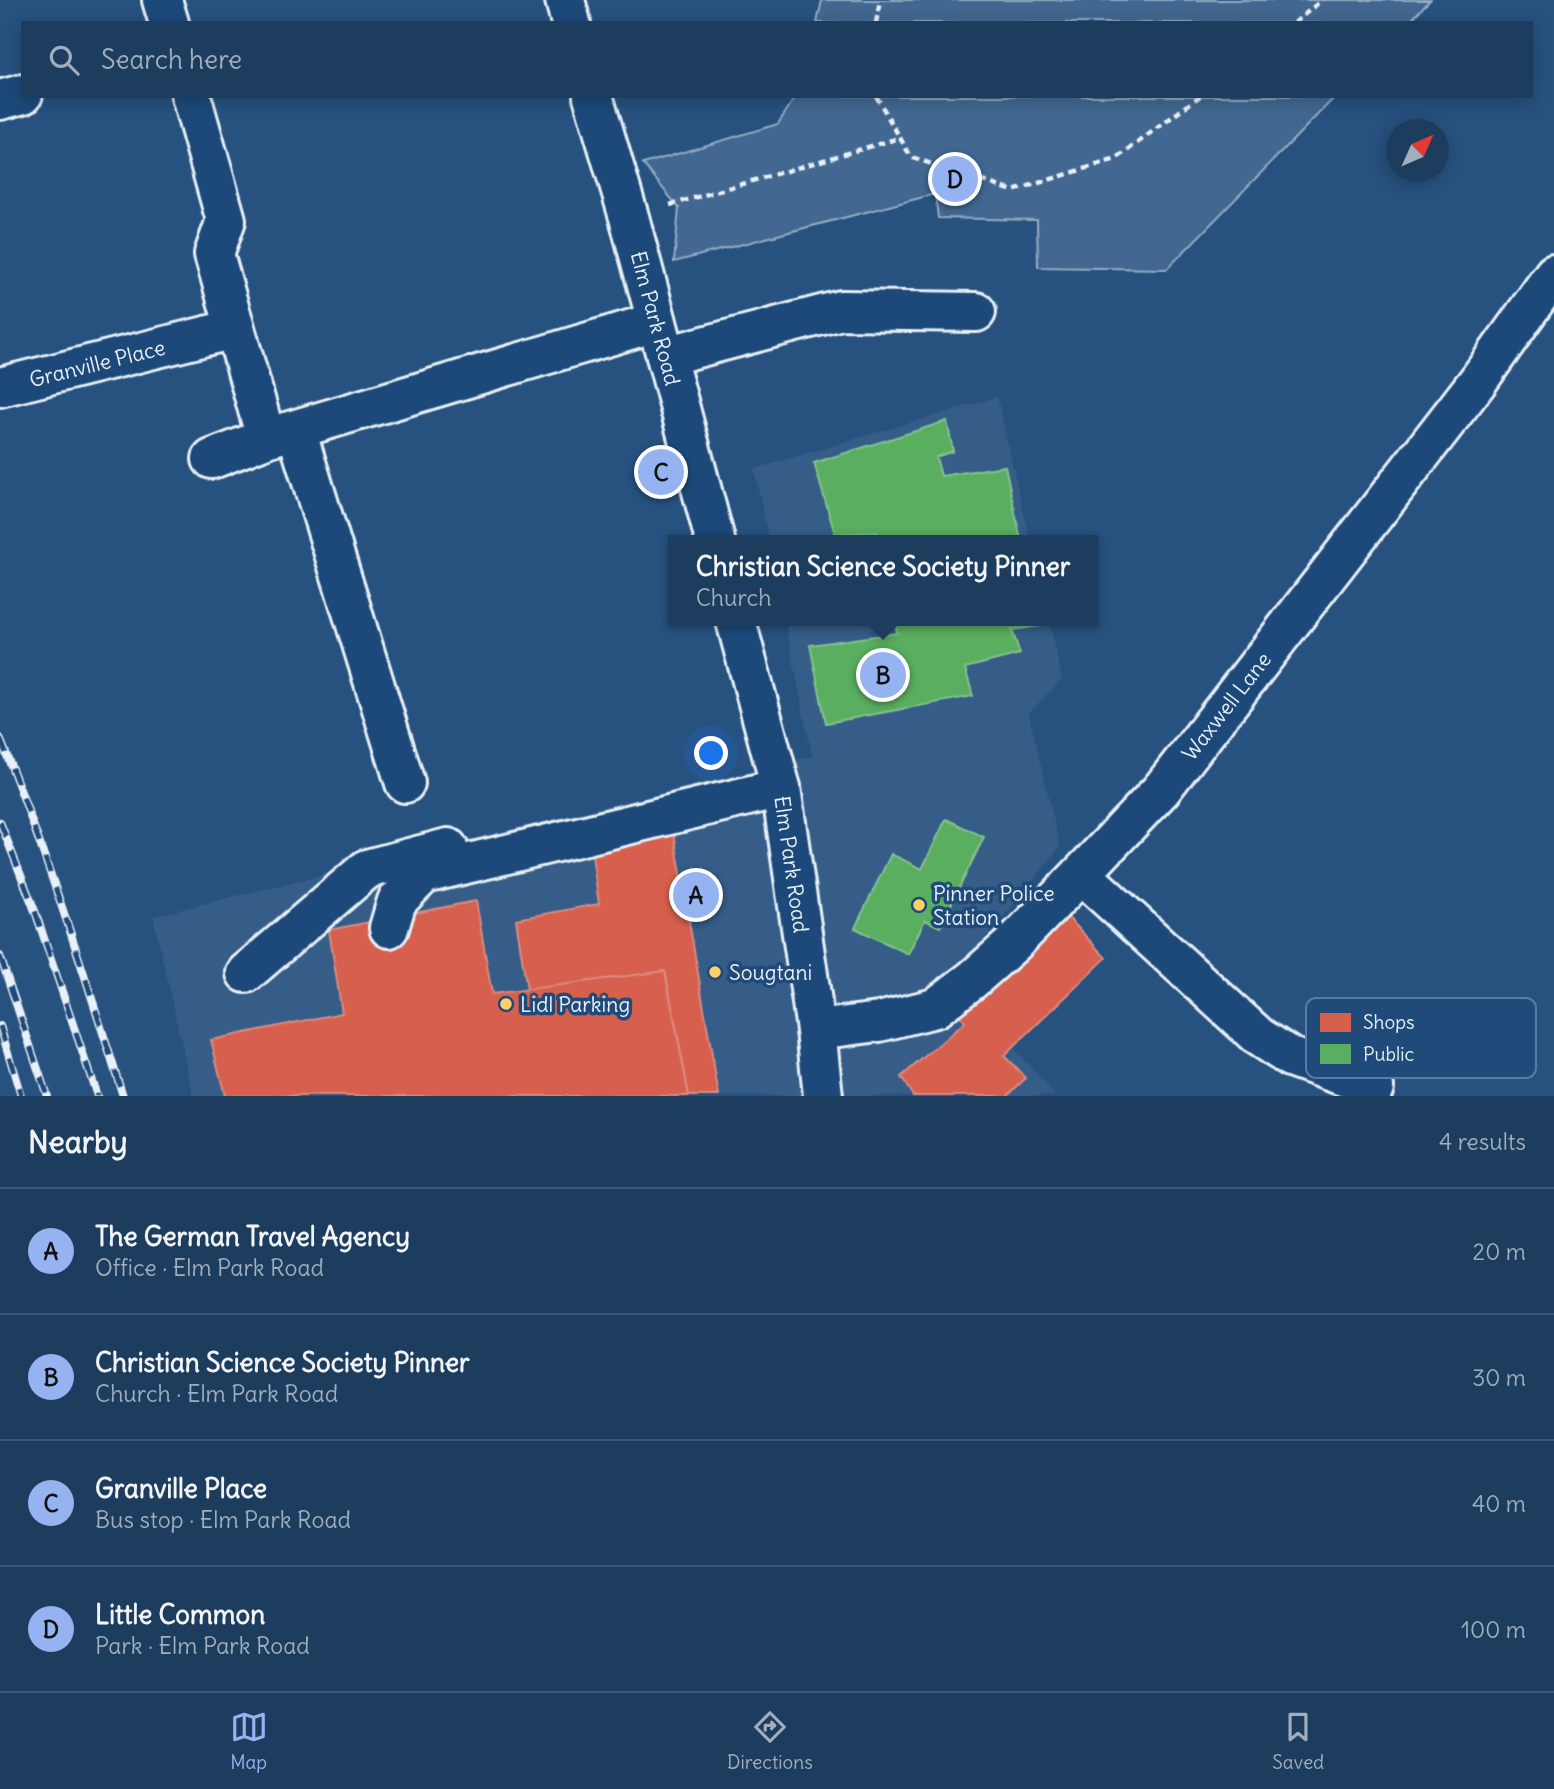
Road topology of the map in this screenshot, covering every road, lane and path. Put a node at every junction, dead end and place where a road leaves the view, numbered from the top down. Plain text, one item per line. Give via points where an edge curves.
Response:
1 (162, 0) edge
2 (565, 0) edge
3 (880, 0) edge
4 (1322, 0) edge
5 (168, 21) edge
6 (570, 21) edge
7 (876, 21) edge
8 (1296, 21) edge
9 (21, 95) edge
10 (192, 98) edge
11 (594, 98) edge
12 (877, 98) edge
13 (1197, 98) edge
14 (0, 100) edge
15 (899, 138) junction
16 (629, 217) junction
17 (1554, 274) edge
18 (976, 312) dead end
19 (234, 329) junction
20 (661, 339) junction
21 (0, 387) edge
22 (281, 434) junction
23 (212, 458) dead end
24 (714, 535) edge
25 (738, 626) edge
26 (405, 783) dead end
27 (781, 788) junction
28 (532, 848) junction
29 (1081, 874) junction
30 (389, 928) dead end
31 (246, 973) dead end
32 (816, 1030) junction
33 (1306, 1063) edge
34 (1349, 1078) edge
35 (823, 1096) edge
36 (1370, 1096) edge

1 - 5 street
2 - 6 street
3 - 7 path
4 - 8 path
9 - 14 street
10 - 19 street via 226,220 214,254
11 - 16 street, Elm Park Road
12 - 15 path
13 - 15 path via 1115,159 1013,191 911,157
15 - 16 path
16 - 20 street, Elm Park Road
17 - 29 street, Waxwell Lane via 1478,381 1161,790
18 - 20 street via 841,310
19 - 21 street, Granville Place
19 - 22 street
20 - 22 street
20 - 24 street, Elm Park Road
22 - 23 street
22 - 26 street
25 - 27 street, Elm Park Road
27 - 28 street
27 - 32 street, Elm Park Road
28 - 30 street via 424,874 397,901
28 - 31 street via 477,841 367,869
29 - 32 street, Waxwell Lane via 1013,944 935,1008 879,1022
29 - 33 street via 1259,1037
32 - 35 street, Elm Park Road
34 - 36 street via 1374,1087

